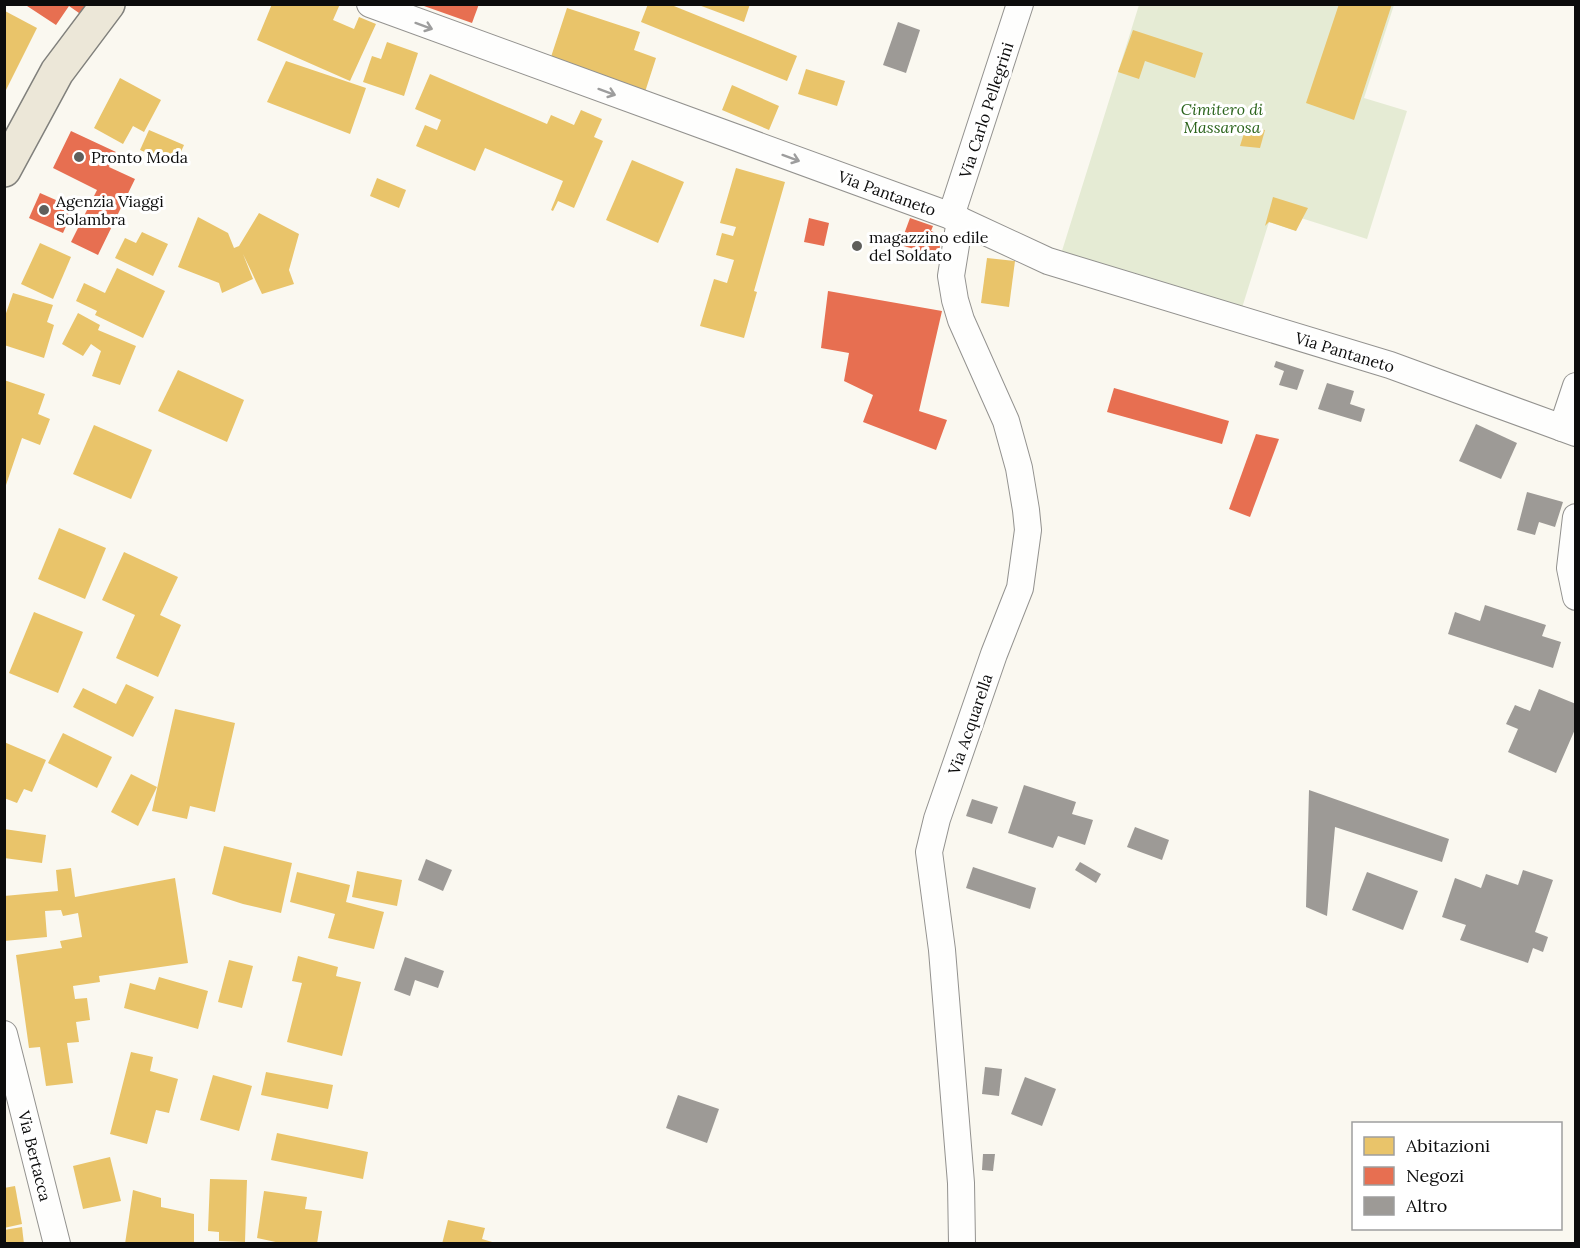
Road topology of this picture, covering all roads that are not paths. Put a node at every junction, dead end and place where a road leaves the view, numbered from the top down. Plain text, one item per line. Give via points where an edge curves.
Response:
1 (108, 4) edge
2 (370, 4) edge
3 (1020, 4) edge
4 (4, 170) edge
5 (956, 218) junction
6 (1575, 386) edge
7 (1569, 430) edge
8 (1575, 517) edge
9 (1575, 597) edge
10 (4, 1034) edge
11 (57, 1244) edge
12 (962, 1244) edge

1 - 4 main road via 57,72
2 -> 5 street, Via Pantaneto
3 - 5 street, Via Carlo Pellegrini
5 - 7 street, Via Pantaneto via 1048,261 1390,365
5 - 12 street, Via Acquarella via 951,276 956,300 961,320 1006,421 1028,530 1020,588 937,819 929,852 942,950 961,1183
6 - 7 street
8 - 9 street via 1570,568
10 - 11 street, Via Bertacca

